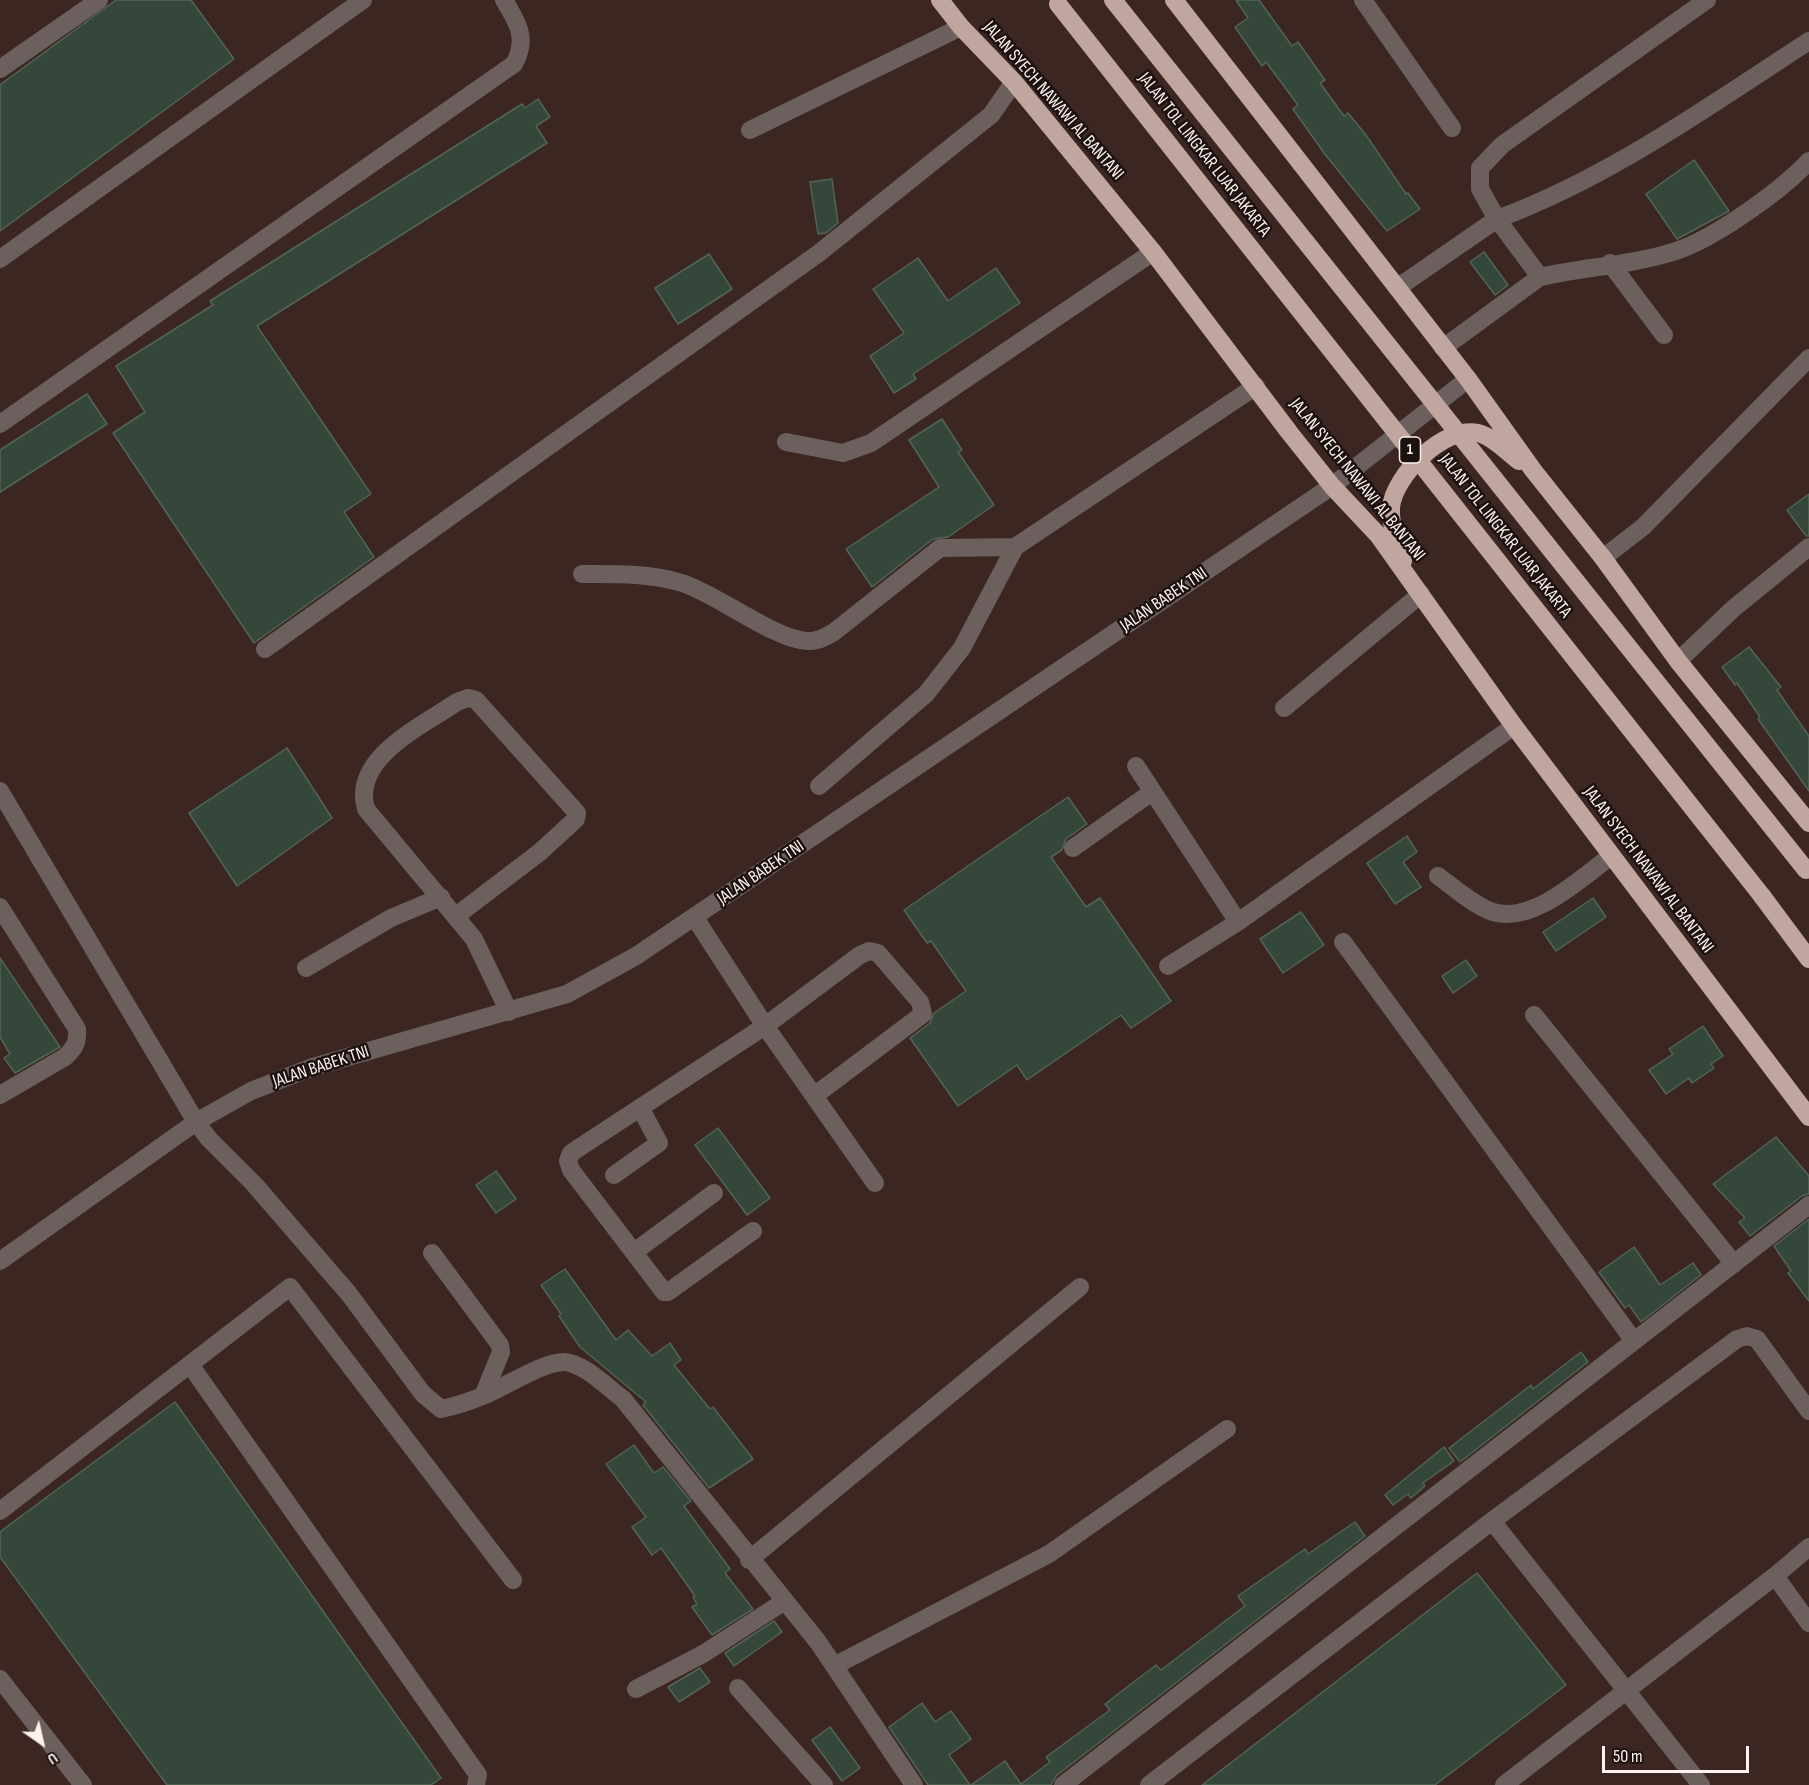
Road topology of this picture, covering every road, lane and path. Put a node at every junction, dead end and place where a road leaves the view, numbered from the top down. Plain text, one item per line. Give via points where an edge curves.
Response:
1 (99, 0) edge
2 (363, 0) edge
3 (504, 0) edge
4 (940, 0) edge
5 (1113, 0) edge
6 (1174, 0) edge
7 (1363, 0) edge
8 (1707, 0) edge
9 (1057, 2) edge
10 (961, 27) junction
11 (1809, 41) edge
12 (0, 69) edge
13 (1014, 82) junction
14 (1452, 128) dead end
15 (750, 130) dead end
16 (1809, 161) edge
17 (1497, 219) junction
18 (1153, 252) junction
19 (0, 259) edge
20 (1610, 263) junction
21 (1540, 277) junction
22 (1397, 288) junction
23 (1664, 335) dead end
24 (1443, 348) junction
25 (1809, 358) edge
26 (1468, 379) junction
27 (1256, 386) junction
28 (0, 424) edge
29 (786, 442) dead end
30 (1533, 470) junction
31 (1332, 486) junction
32 (1015, 547) junction
33 (1809, 548) edge
34 (1603, 558) junction
35 (1406, 572) junction
36 (582, 574) dead end
37 (1421, 594) junction
38 (265, 649) dead end
39 (1678, 661) junction
40 (1284, 708) dead end
41 (1514, 726) junction
42 (1136, 766) dead end
43 (819, 786) dead end
44 (0, 791) edge
45 (1152, 792) junction
46 (1809, 823) edge
47 (1073, 848) dead end
48 (1611, 856) junction
49 (1808, 872) edge
50 (1438, 876) dead end
51 (441, 897) junction
52 (0, 907) edge
53 (456, 916) junction
54 (695, 918) junction
55 (1238, 922) junction
56 (1343, 942) dead end
57 (1809, 959) edge
58 (1168, 966) dead end
59 (306, 968) dead end
60 (509, 1012) junction
61 (1534, 1015) dead end
62 (765, 1026) junction
63 (0, 1095) edge
64 (814, 1096) junction
65 (641, 1109) junction
66 (1809, 1117) edge
67 (196, 1122) junction
68 (614, 1175) dead end
69 (875, 1183) dead end
70 (714, 1193) dead end
71 (1809, 1205) edge
72 (753, 1231) dead end
73 (432, 1252) dead end
74 (634, 1252) junction
75 (0, 1261) edge
76 (1734, 1264) junction
77 (1080, 1287) dead end
78 (1634, 1341) junction
79 (191, 1365) junction
80 (483, 1396) junction
81 (1809, 1411) edge
82 (1227, 1429) dead end
83 (0, 1511) edge
84 (1492, 1521) junction
85 (1809, 1547) edge
86 (749, 1560) junction
87 (1775, 1576) junction
88 (513, 1580) dead end
89 (785, 1601) junction
90 (1809, 1623) edge
91 (834, 1666) junction
92 (0, 1679) edge
93 (738, 1688) dead end
94 (636, 1689) dead end
95 (1625, 1690) junction
96 (83, 1785) edge
97 (476, 1785) edge
98 (824, 1785) edge
99 (914, 1785) edge
100 (1063, 1785) edge
101 (1149, 1785) edge
102 (1504, 1785) edge
103 (1701, 1785) edge

1 - 12 street
2 - 19 street
3 - 28 street via 520,24 523,40 514,64
4 - 10 highway, JALAN SYECH NAWAWI AL BANTANI
5 - 49 highway, JALAN TOL LINGKAR LUAR JAKARTA, bridge
6 - 22 highway
7 - 14 street
8 - 17 street via 1502,146 1480,168 1480,189
9 - 57 highway, JALAN TOL LINGKAR LUAR JAKARTA / 1, bridge
10 - 13 highway, JALAN SYECH NAWAWI AL BANTANI
10 - 15 street
11 - 17 street via 1641,148 1532,206
13 - 18 highway, JALAN SYECH NAWAWI AL BANTANI
13 - 38 street via 991,115 829,245
16 - 20 street via 1736,219 1697,242 1660,255
17 - 21 street
17 - 22 street
18 - 27 highway, JALAN SYECH NAWAWI AL BANTANI
18 - 29 street via 871,444 843,453
20 - 21 street
20 - 23 street
21 - 24 street
22 - 24 highway
24 - 26 highway
25 - 34 street via 1643,527
26 - 30 highway
26 - 31 street, JALAN BABEK TNI
27 - 31 highway, JALAN SYECH NAWAWI AL BANTANI
27 - 32 street
30 - 34 highway
30 - 35 highway via 1475,432 1461,433 1427,450 1393,494 1393,528
31 - 35 highway, JALAN SYECH NAWAWI AL BANTANI
31 - 54 street, JALAN BABEK TNI
32 - 36 street via 940,548 834,632 824,639 807,642 684,584 642,574
32 - 43 street via 962,648 926,694
33 - 39 street via 1734,608
34 - 39 highway
35 - 37 highway, JALAN SYECH NAWAWI AL BANTANI
37 - 40 street
37 - 41 highway, JALAN SYECH NAWAWI AL BANTANI
39 - 46 highway
41 - 48 highway, JALAN SYECH NAWAWI AL BANTANI
41 - 55 street
42 - 45 street
44 - 67 street
45 - 47 street
45 - 55 street
48 - 50 street via 1536,909 1514,915 1491,911
48 - 66 highway, JALAN SYECH NAWAWI AL BANTANI
51 - 53 street
51 - 53 street via 366,808 362,796 366,777 380,755 468,698 476,700 577,813 576,819 540,852
51 - 59 street via 391,918
52 - 63 street via 77,1029 78,1037 65,1057
53 - 60 street via 474,939
54 - 60 street, JALAN BABEK TNI via 567,994
54 - 62 street
55 - 58 street
56 - 78 street
60 - 67 street, JALAN BABEK TNI via 313,1067 251,1091
61 - 76 street
62 - 64 street
62 - 64 street via 869,951 878,953 920,1002 920,1019
62 - 65 street
64 - 69 street
65 - 68 street via 659,1143
65 - 74 street via 571,1153 568,1161
67 - 75 street, JALAN BABEK TNI
67 - 80 street via 350,1294 431,1403 441,1409
70 - 74 street
71 - 76 street
72 - 74 street via 668,1292
73 - 80 street via 500,1345 501,1353
76 - 78 street
77 - 86 street
78 - 100 street
79 - 83 street
79 - 88 street via 290,1287
79 - 97 street via 478,1775
80 - 86 street via 559,1363 567,1362 583,1370 623,1399
81 - 84 street via 1757,1339 1737,1339
82 - 91 street via 1049,1554
84 - 95 street
84 - 101 street
85 - 87 street
86 - 89 street
87 - 90 street
87 - 95 street
89 - 91 street
89 - 94 street via 703,1654
91 - 99 street
92 - 96 street
93 - 98 street
95 - 102 street
95 - 103 street

